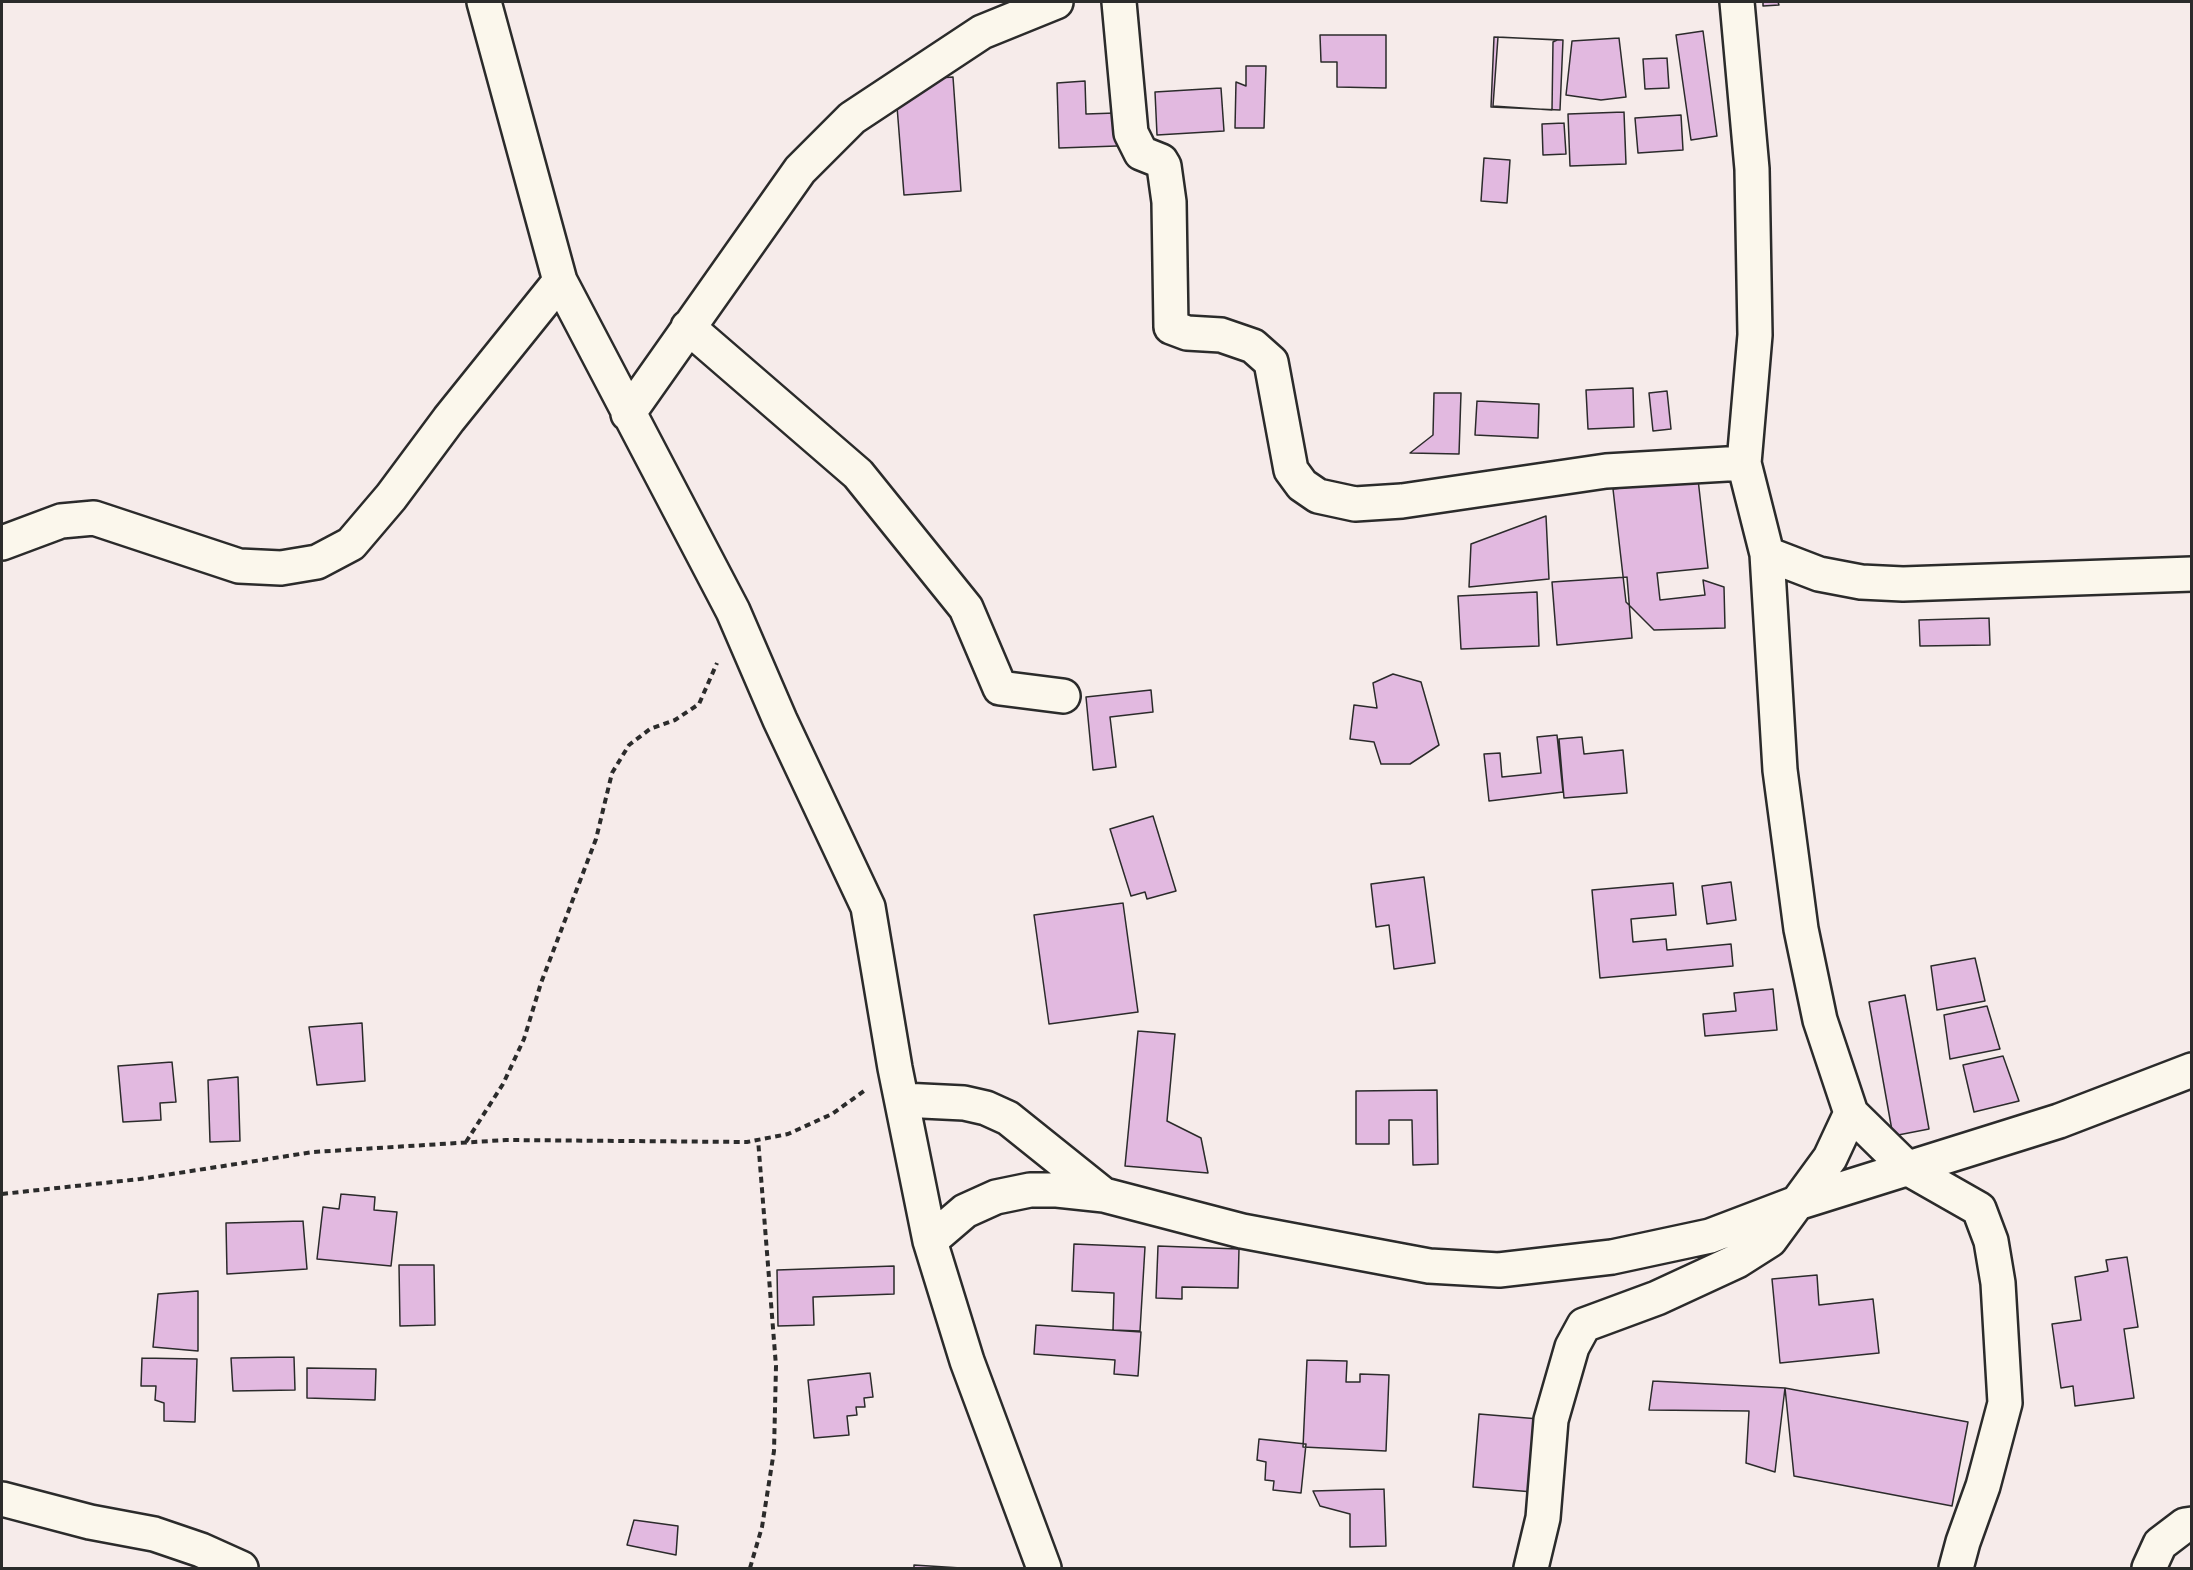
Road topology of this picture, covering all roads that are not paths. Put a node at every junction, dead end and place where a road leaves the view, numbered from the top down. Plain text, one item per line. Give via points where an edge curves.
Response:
1 (484, 2) edge
2 (1056, 2) edge
3 (1061, 2) edge
4 (1119, 2) edge
5 (1737, 2) edge
6 (560, 281) junction
7 (688, 327) junction
8 (627, 414) junction
9 (1744, 463) junction
10 (2, 543) edge
11 (1767, 554) junction
12 (2192, 574) edge
13 (1063, 696) dead end
14 (2192, 1070) edge
15 (902, 1100) junction
16 (1851, 1113) junction
17 (1907, 1168) junction
18 (1104, 1195) junction
19 (1794, 1204) junction
20 (930, 1241) junction
21 (2, 1498) edge
22 (2192, 1524) edge
23 (241, 1569) edge
24 (1044, 1569) edge
25 (1531, 1569) edge
26 (1956, 1569) edge
27 (2148, 1569) edge

1 - 6 street
2 - 3 street
2 - 7 street via 982,32 852,118 800,170
4 - 9 street via 1131,133 1141,153 1164,166 1170,327 1187,333 1221,335 1253,346 1271,362 1291,470 1302,485 1318,496 1355,504 1606,471
5 - 9 street via 1752,169 1755,335
6 - 8 street
6 - 10 street via 358,536 351,544 317,562 281,568 239,566 94,518 61,521
7 - 8 street
7 - 13 street via 858,474 966,608 1000,688
8 - 15 street via 733,611 868,907
9 - 11 street
11 - 12 street via 1819,574 1903,584
11 - 16 street via 1780,770 1801,929 1820,1020
14 - 17 street via 2060,1120
15 - 18 street via 964,1103 1008,1118
15 - 20 street
16 - 17 street
16 - 19 street via 1830,1158
17 - 19 street
17 - 26 street via 1979,1209 1991,1241 1998,1283 2005,1402
18 - 19 street via 1242,1231 1357,1254 1429,1266 1499,1270 1612,1257 1710,1236
18 - 20 street via 1030,1190 996,1197 964,1211
19 - 25 street via 1770,1240 1737,1262 1584,1325 1572,1347 1551,1420 1543,1518
20 - 24 street via 967,1361
21 - 23 street via 90,1522 154,1534
22 - 27 street via 2160,1544

